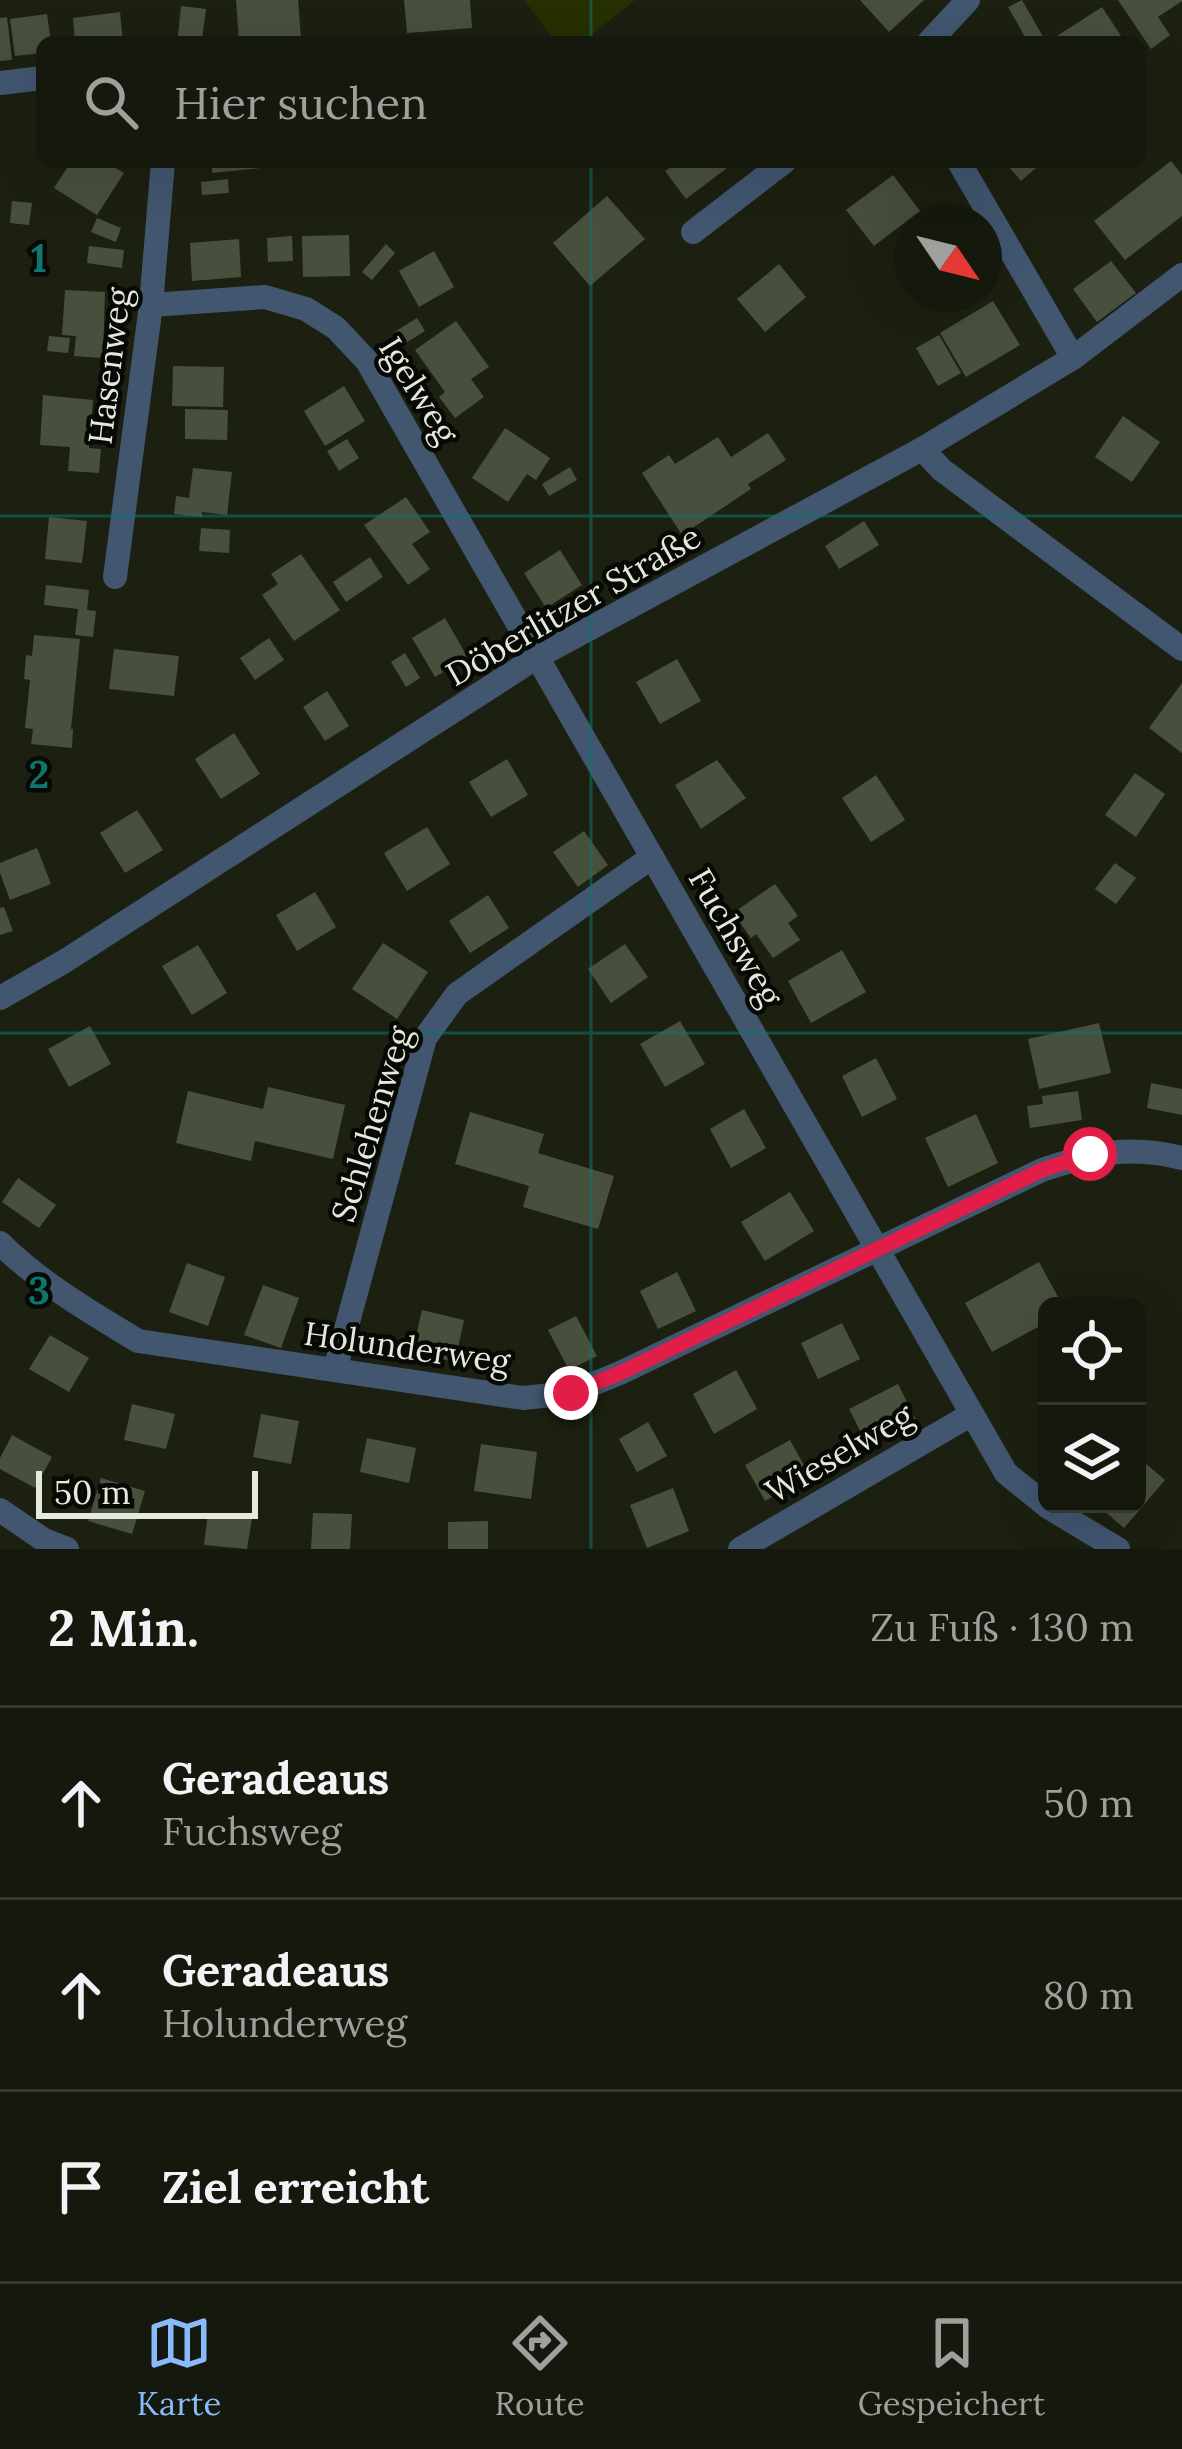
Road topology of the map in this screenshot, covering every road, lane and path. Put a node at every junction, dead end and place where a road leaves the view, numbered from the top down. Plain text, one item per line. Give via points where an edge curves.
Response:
1 (968, 0) edge
2 (935, 36) edge
3 (36, 79) edge
4 (0, 83) edge
5 (163, 168) edge
6 (776, 168) edge
7 (962, 168) edge
8 (693, 232) dead end
9 (1182, 274) edge
10 (152, 305) junction
11 (1073, 358) junction
12 (922, 449) junction
13 (115, 577) dead end
14 (1182, 649) edge
15 (537, 657) junction
16 (652, 856) junction
17 (0, 998) edge
18 (1182, 1158) edge
19 (0, 1244) edge
20 (877, 1249) junction
21 (335, 1370) junction
22 (972, 1414) junction
23 (0, 1510) edge
24 (67, 1549) edge
25 (740, 1549) edge
26 (1118, 1549) edge

1 - 2 street
3 - 4 street
5 - 10 street, Hasenweg
6 - 8 street
7 - 11 street
9 - 11 street, Döberlitzer Straße
10 - 13 street, Hasenweg
10 - 15 street, Igelweg via 266,297 336,328 367,362
11 - 12 street, Döberlitzer Straße
12 - 14 street
12 - 15 street, Döberlitzer Straße
15 - 16 street, Fuchsweg
15 - 17 street, Döberlitzer Straße
16 - 20 street, Fuchsweg
16 - 21 street, Schlehenweg via 457,994 425,1038
18 - 20 street via 1149,1150 1090,1154
19 - 21 street, Holunderweg via 138,1341
20 - 21 street, Holunderweg via 571,1393 523,1397
20 - 22 street, Fuchsweg
22 - 25 street, Wieselweg
22 - 26 street, Fuchsweg via 1006,1473
23 - 24 street

